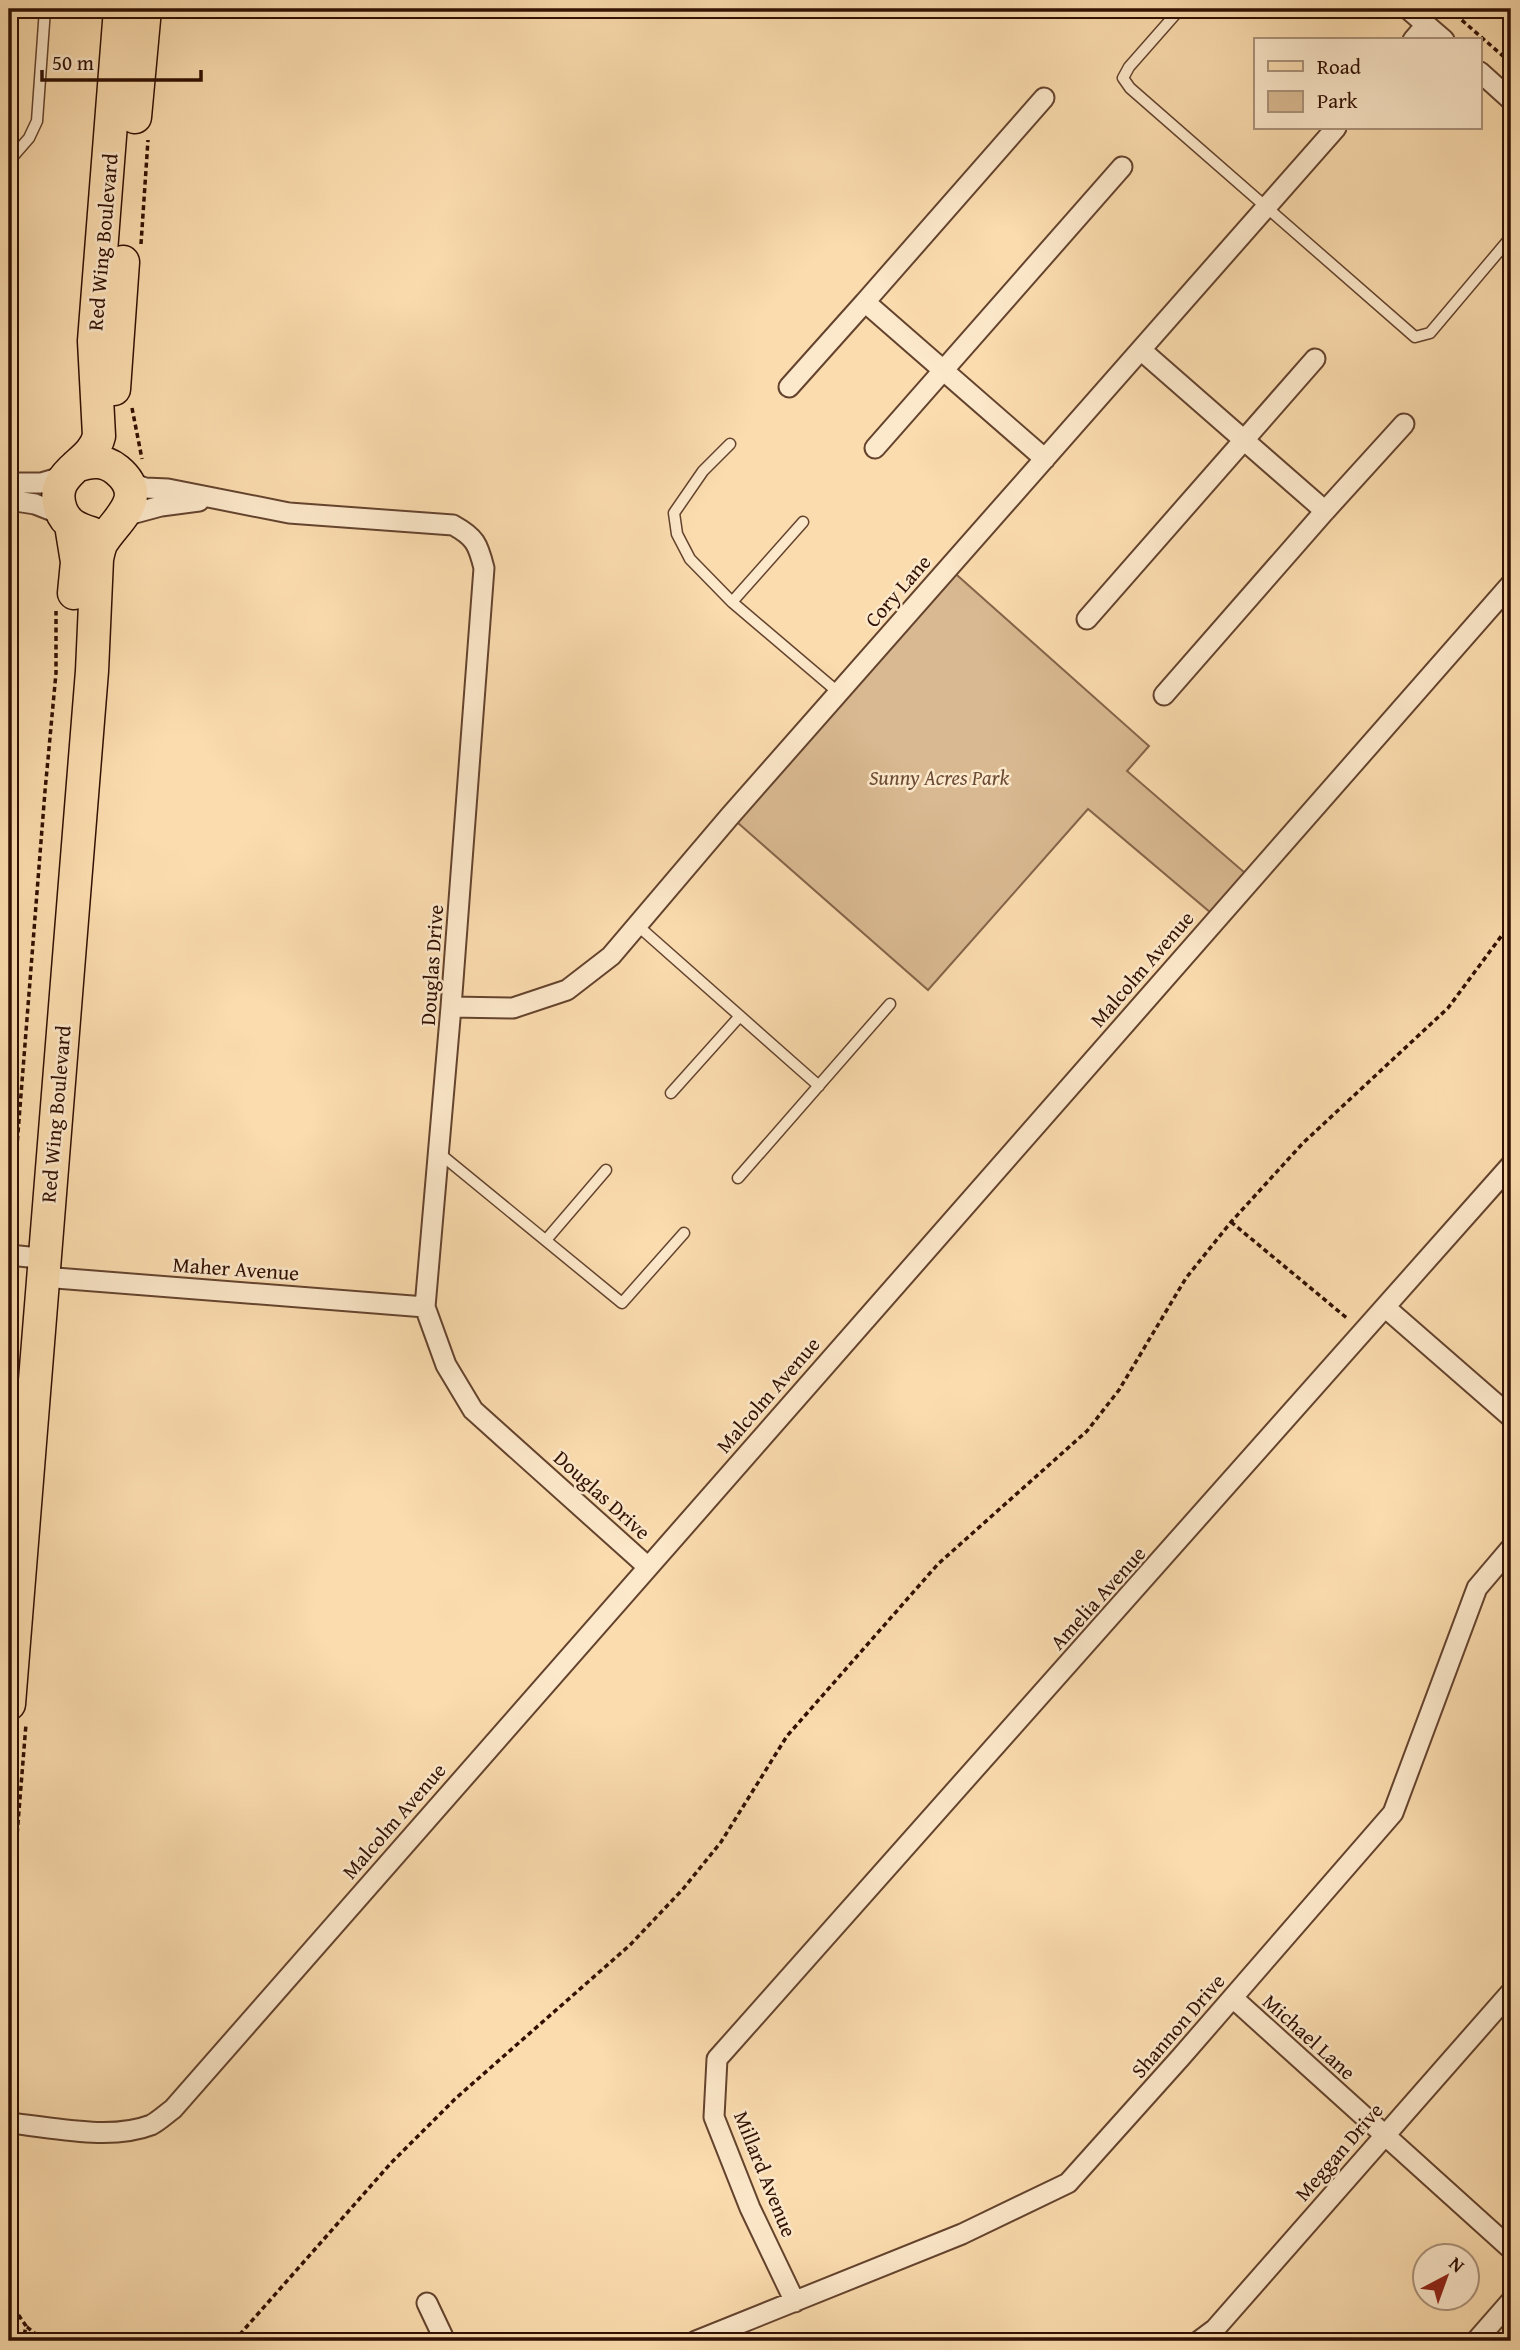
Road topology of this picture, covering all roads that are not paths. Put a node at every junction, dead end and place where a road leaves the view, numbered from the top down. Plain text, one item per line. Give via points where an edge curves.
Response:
1 (45, 9) edge
2 (120, 9) edge
3 (145, 9) edge
4 (1180, 9) edge
5 (1408, 9) edge
6 (1426, 25) junction
7 (1415, 38) edge
8 (1442, 38) edge
9 (1482, 74) edge
10 (1044, 98) dead end
11 (1511, 100) edge
12 (1334, 130) edge
13 (9, 161) edge
14 (1122, 167) dead end
15 (1266, 208) junction
16 (1511, 237) edge
17 (9, 255) edge
18 (9, 283) edge
19 (865, 302) junction
20 (1141, 350) junction
21 (1315, 359) dead end
22 (944, 371) junction
23 (789, 387) dead end
24 (1404, 424) dead end
25 (1244, 441) junction
26 (730, 444) dead end
27 (875, 448) dead end
28 (1045, 459) junction
29 (70, 471) junction
30 (124, 477) junction
31 (9, 483) edge
32 (9, 500) edge
33 (221, 500) junction
34 (1325, 511) junction
35 (67, 520) junction
36 (118, 522) junction
37 (803, 522) dead end
38 (1511, 583) edge
39 (732, 602) junction
40 (1087, 619) dead end
41 (839, 693) junction
42 (1164, 695) dead end
43 (637, 925) junction
44 (890, 1004) dead end
45 (452, 1007) junction
46 (740, 1016) junction
47 (819, 1086) junction
48 (671, 1093) dead end
49 (439, 1152) junction
50 (1511, 1165) edge
51 (606, 1170) dead end
52 (738, 1178) dead end
53 (684, 1233) dead end
54 (546, 1240) junction
55 (22, 1257) edge
56 (425, 1307) junction
57 (1386, 1308) junction
58 (1511, 1417) edge
59 (9, 1478) edge
60 (1511, 1548) edge
61 (648, 1567) junction
62 (9, 1704) edge
63 (1511, 1992) edge
64 (1233, 1998) junction
65 (717, 2059) joint
66 (9, 2123) edge
67 (1384, 2135) junction
68 (1511, 2249) edge
69 (1511, 2301) edge
70 (795, 2302) junction
71 (426, 2303) dead end
72 (445, 2341) edge
73 (696, 2341) edge
74 (1199, 2341) edge
75 (1476, 2341) edge

1 - 13 lane via 37,121
2 - 29 main road, Red Wing Boulevard via 94,341 99,436 97,446
3 - 30 main road, Red Wing Boulevard via 113,391
4 - 15 lane via 1123,78
5 - 6 street
6 - 7 street
6 - 8 street
9 - 11 street
10 - 19 street
12 - 15 street, Cory Lane
14 - 22 street
15 - 16 lane via 1415,337 1430,333
15 - 20 street, Cory Lane
17 - 18 lane
19 - 22 street
19 - 23 street
20 - 25 street
20 - 28 street, Cory Lane
21 - 25 street
22 - 27 street
22 - 28 street
24 - 34 street
25 - 34 street
25 - 40 street
26 - 39 lane via 703,471 674,513 677,534 690,559
28 - 41 street, Cory Lane
29 - 30 main road via 100,462
29 - 31 street via 41,483
29 - 35 main road, Red Wing Boulevard via 58,500
30 - 33 street, Douglas Drive via 145,488
30 - 36 main road, Red Wing Boulevard via 130,499
32 - 35 street via 35,504
33 - 36 street, Douglas Drive via 161,506
33 - 45 street, Douglas Drive via 289,513 453,525 479,547 484,568
34 - 42 street
35 - 36 main road via 91,533
35 - 55 main road, Red Wing Boulevard via 77,562 74,635
36 - 55 main road, Red Wing Boulevard via 100,546 97,559 92,671
37 - 39 lane
38 - 61 street, Malcolm Avenue
39 - 41 lane
41 - 43 street, Cory Lane
43 - 45 street, Cory Lane via 611,956 567,990 513,1008
43 - 46 lane
44 - 47 lane
45 - 49 street, Douglas Drive
46 - 47 lane
46 - 48 lane
47 - 52 lane
49 - 54 lane
49 - 56 street, Douglas Drive
50 - 57 street, Amelia Avenue
51 - 54 lane
53 - 54 lane via 622,1303
55 - 56 street, Maher Avenue
55 - 59 main road, Red Wing Boulevard
55 - 62 main road, Red Wing Boulevard
56 - 61 street, Douglas Drive via 446,1364 473,1410
57 - 58 street
57 - 65 street, Amelia Avenue
60 - 64 street, Shannon Drive via 1477,1588 1393,1813
61 - 66 street, Malcolm Avenue via 173,2109 154,2124 131,2131
63 - 67 street, Meggan Drive
64 - 67 street, Michael Lane
64 - 70 street, Shannon Drive via 1069,2183 962,2234
65 - 70 street, Millard Avenue via 714,2117 750,2208
67 - 68 street, Michael Lane
67 - 74 street, Meggan Drive via 1215,2329
69 - 75 street
70 - 73 street, Shannon Drive
71 - 72 street

